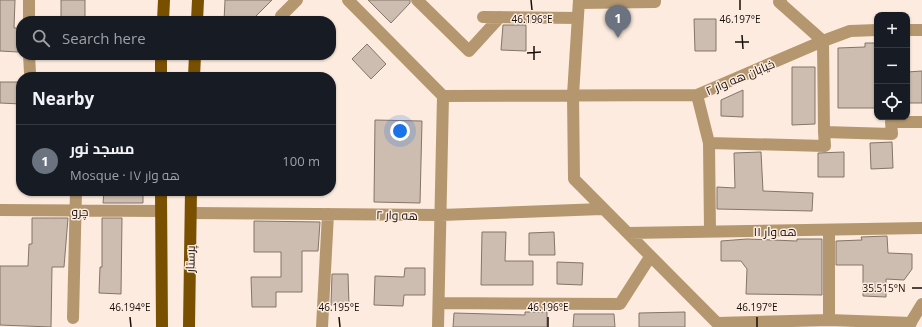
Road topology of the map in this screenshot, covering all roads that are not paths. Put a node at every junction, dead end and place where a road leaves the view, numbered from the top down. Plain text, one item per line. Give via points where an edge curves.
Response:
1 (29, 0) edge
2 (164, 0) edge
3 (198, 0) edge
4 (297, 0) edge
5 (348, 0) edge
6 (417, 0) edge
7 (655, 0) edge
8 (781, 0) edge
9 (579, 2) edge
10 (29, 16) edge
11 (162, 16) edge
12 (197, 16) edge
13 (281, 16) dead end
14 (483, 17) dead end
15 (500, 17) junction
16 (578, 18) junction
17 (874, 30) edge
18 (910, 30) edge
19 (922, 30) edge
20 (823, 41) junction
21 (29, 60) edge
22 (161, 60) edge
23 (195, 60) edge
24 (30, 72) edge
25 (161, 72) edge
26 (194, 72) edge
27 (573, 95) junction
28 (697, 95) junction
29 (443, 96) junction
30 (922, 122) edge
31 (824, 132) junction
32 (709, 143) junction
33 (76, 196) edge
34 (161, 196) edge
35 (191, 196) edge
36 (602, 208) junction
37 (0, 210) edge
38 (76, 211) junction
39 (161, 211) junction
40 (191, 213) junction
41 (328, 214) junction
42 (442, 215) junction
43 (922, 228) edge
44 (829, 230) junction
45 (710, 231) junction
46 (628, 233) junction
47 (650, 257) junction
48 (439, 303) junction
49 (922, 305) edge
50 (73, 318) dead end
51 (829, 320) junction
52 (719, 325) edge
53 (910, 325) edge
54 (162, 327) edge
55 (189, 327) edge
56 (322, 327) edge
57 (438, 327) edge

1 - 10 street
2 - 11 main road
3 - 12 main road
4 - 13 street
5 - 29 street
6 - 15 street via 469,51
7 - 9 street
8 - 20 street via 780,2
9 - 16 street
14 - 15 street
15 - 16 street
16 - 27 street
17 - 20 street, خیابان هه وار ۲ via 850,31
18 - 19 street
20 - 28 street, خیابان هه وار ۲
20 - 31 street
21 - 24 street
22 - 25 main road
23 - 26 main road
27 - 28 street, خیابان هه وار ۲
27 - 29 street, خیابان هه وار ۲
27 - 36 street via 574,179
28 - 32 street
29 - 42 street
30 - 31 street via 891,122 892,134
31 - 32 street via 825,146
32 - 45 street
33 - 38 street
34 - 39 main road
35 - 40 main road, پرستار
36 - 42 street, هه وار ۲
36 - 46 street
37 - 38 street, چرو
38 - 39 street, چرو
38 - 50 street
39 - 54 main road
40 - 41 street, هه وار ۲
40 - 55 main road, پرستار
41 - 42 street, هه وار ۲
41 - 56 street
42 - 48 street
43 - 44 street, هه وار ۱۱
44 - 45 street, هه وار ۱۱
44 - 51 street
45 - 46 street, هه وار ۱۱
46 - 47 street
47 - 48 street via 620,304
47 - 52 street
48 - 57 street
49 - 53 street
51 - 52 street
51 - 53 street

